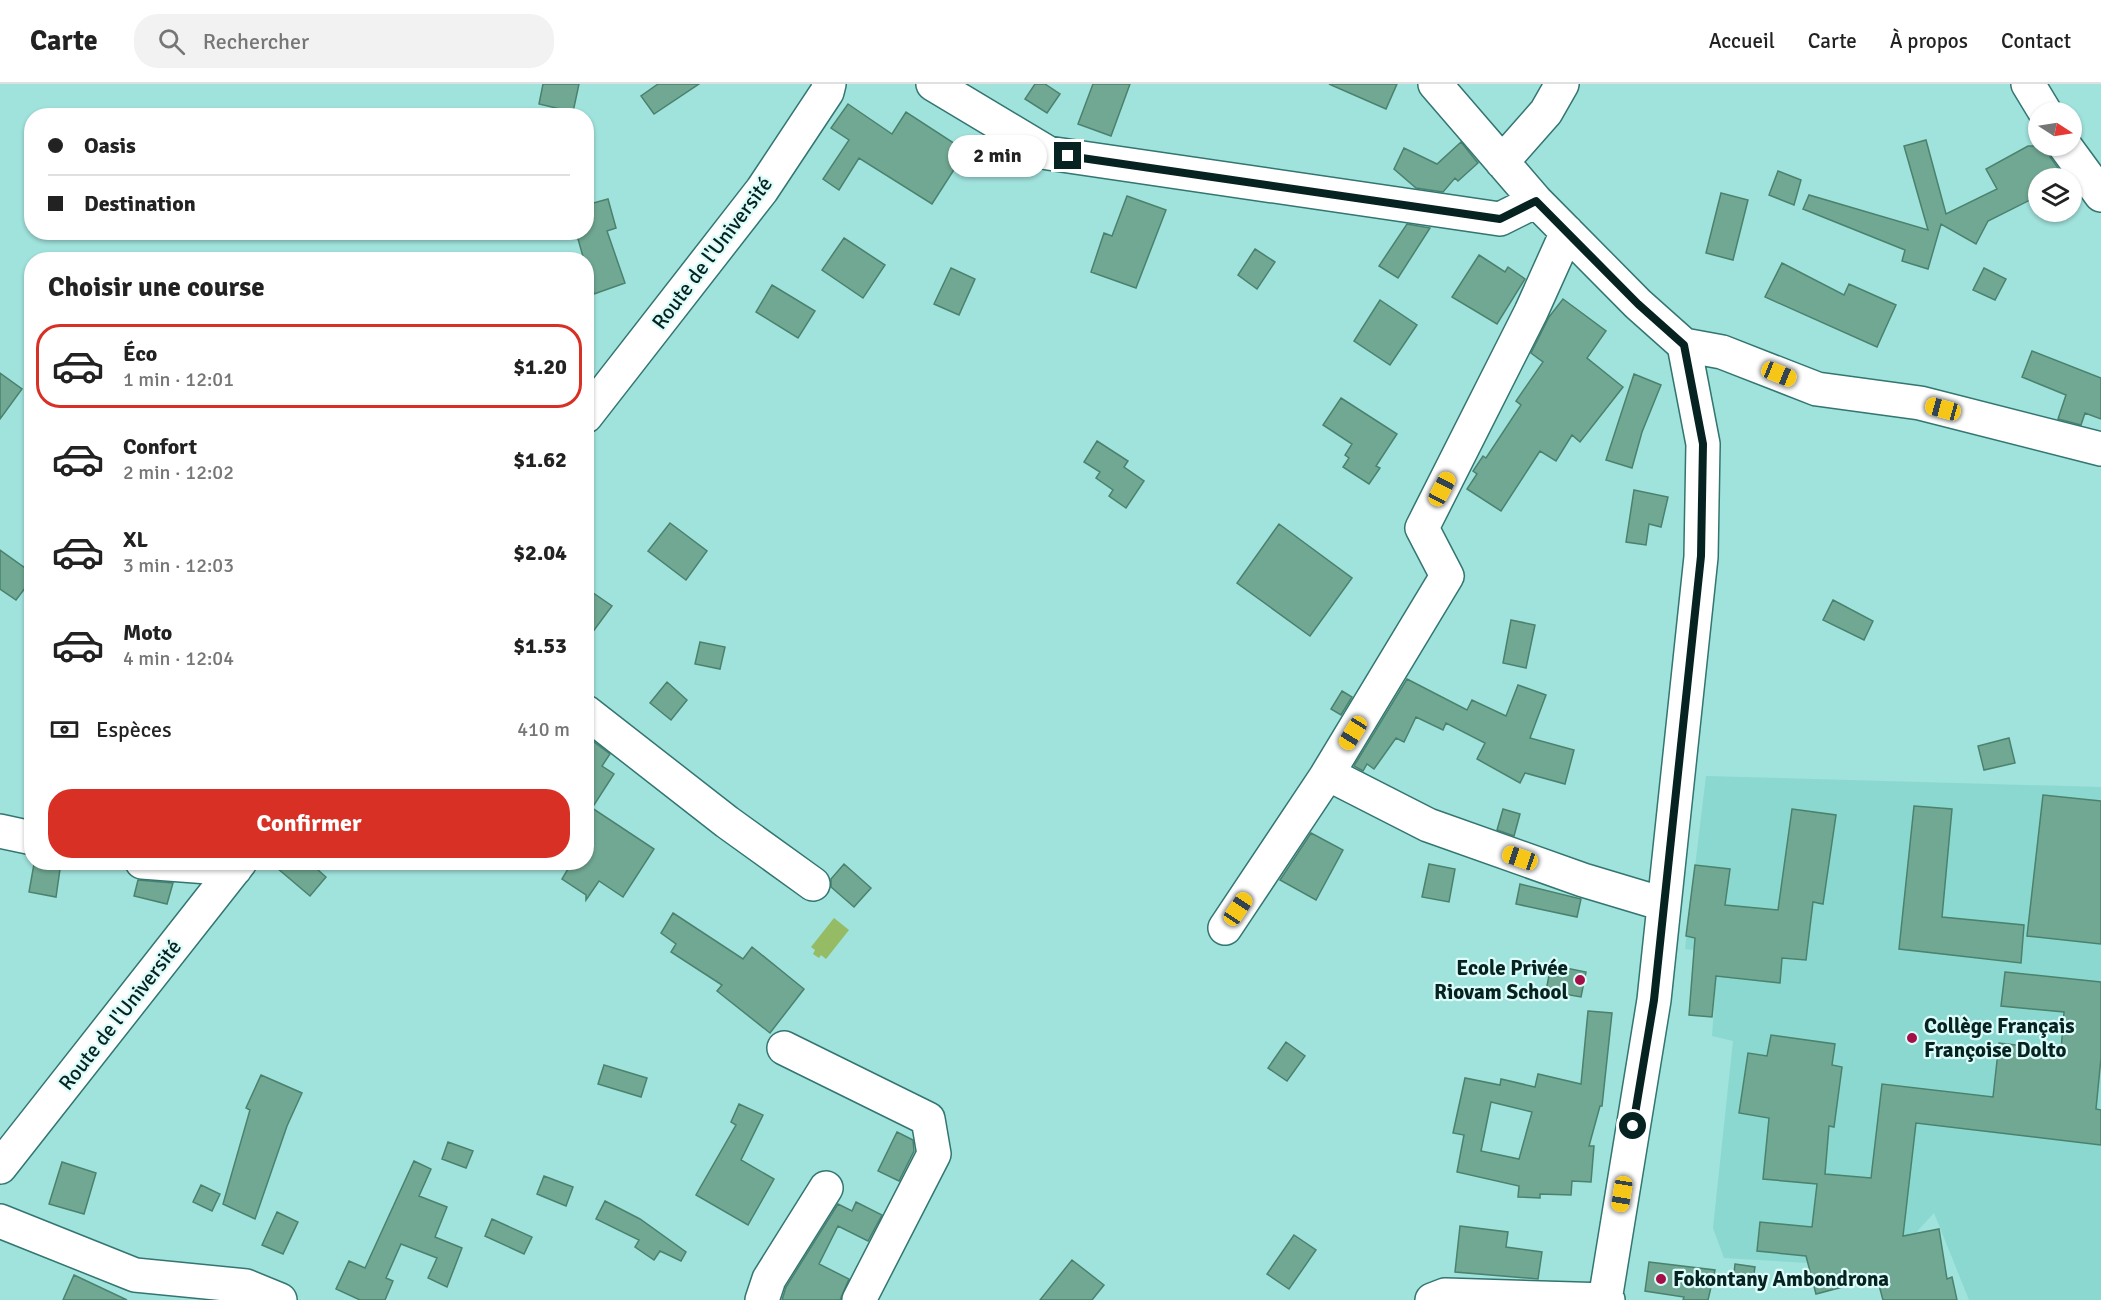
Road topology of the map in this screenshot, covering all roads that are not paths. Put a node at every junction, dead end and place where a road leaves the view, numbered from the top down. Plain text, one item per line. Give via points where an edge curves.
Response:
1 (829, 84) edge
2 (933, 84) edge
3 (1435, 84) edge
4 (1562, 84) edge
5 (2028, 84) edge
6 (2039, 102) edge
7 (2072, 156) edge
8 (1502, 162) junction
9 (2101, 195) edge
10 (1536, 201) junction
11 (1567, 232) junction
12 (1684, 345) junction
13 (594, 406) edge
14 (2101, 449) edge
15 (594, 718) edge
16 (1328, 774) junction
17 (0, 831) edge
18 (24, 836) edge
19 (235, 870) edge
20 (813, 884) dead end
21 (1663, 904) junction
22 (1226, 928) dead end
23 (784, 1048) dead end
24 (0, 1167) edge
25 (826, 1188) dead end
26 (0, 1221) edge
27 (280, 1300) edge
28 (762, 1300) edge
29 (859, 1300) edge
30 (1431, 1300) edge
31 (1606, 1300) edge

1 - 13 street, Route de l'Université via 762,190
2 - 10 street via 1048,153 1500,219
3 - 8 street
4 - 8 street via 1546,112
5 - 6 street
7 - 9 street
8 - 10 street
10 - 11 street
11 - 12 street
11 - 16 street via 1497,382 1422,528 1447,576
12 - 14 street via 1722,352 1816,389 1920,403
12 - 21 street via 1703,444 1701,556
15 - 20 street
16 - 21 street via 1428,825
16 - 22 street
17 - 18 street
19 - 24 street, Route de l'Université
21 - 31 street via 1654,1000
23 - 29 street via 928,1119 934,1154
25 - 28 street via 769,1280
26 - 27 street via 135,1275 246,1286
30 - 31 street via 1445,1295

